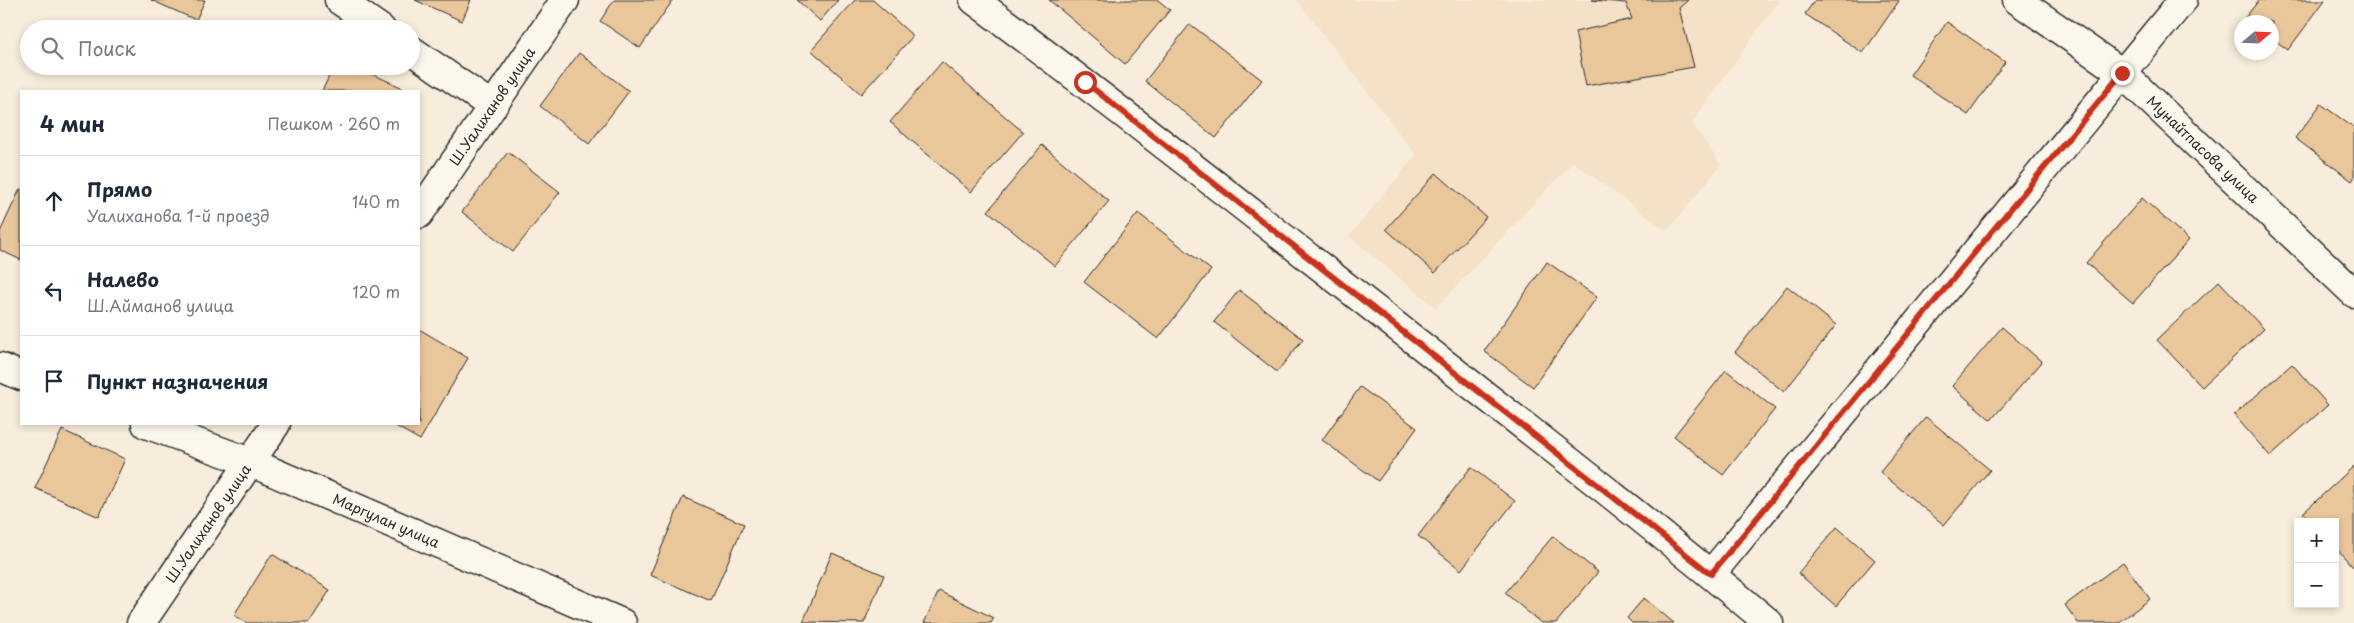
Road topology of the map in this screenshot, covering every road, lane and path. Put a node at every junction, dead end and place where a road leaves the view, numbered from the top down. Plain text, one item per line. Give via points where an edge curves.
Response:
1 (339, 0) edge
2 (565, 0) edge
3 (974, 0) edge
4 (2017, 0) edge
5 (2183, 0) edge
6 (368, 20) edge
7 (420, 56) edge
8 (2122, 73) junction
9 (492, 106) junction
10 (420, 213) edge
11 (2354, 293) edge
12 (0, 366) edge
13 (20, 376) edge
14 (149, 425) edge
15 (275, 425) edge
16 (250, 462) junction
17 (1711, 574) junction
18 (141, 623) edge
19 (622, 623) edge
20 (1769, 623) edge

1 - 6 street
2 - 9 street, Ш.Уалиханов улица
3 - 17 street via 1100,94
4 - 8 street, Мунайтпасова улица
5 - 8 street
7 - 9 street
8 - 11 street, Мунайтпасова улица
8 - 17 street
9 - 10 street, Ш.Уалиханов улица
12 - 13 street
14 - 16 street, Маргулан улица
15 - 16 street, Ш.Уалиханов улица
16 - 18 street, Ш.Уалиханов улица
16 - 19 street, Маргулан улица
17 - 20 street

